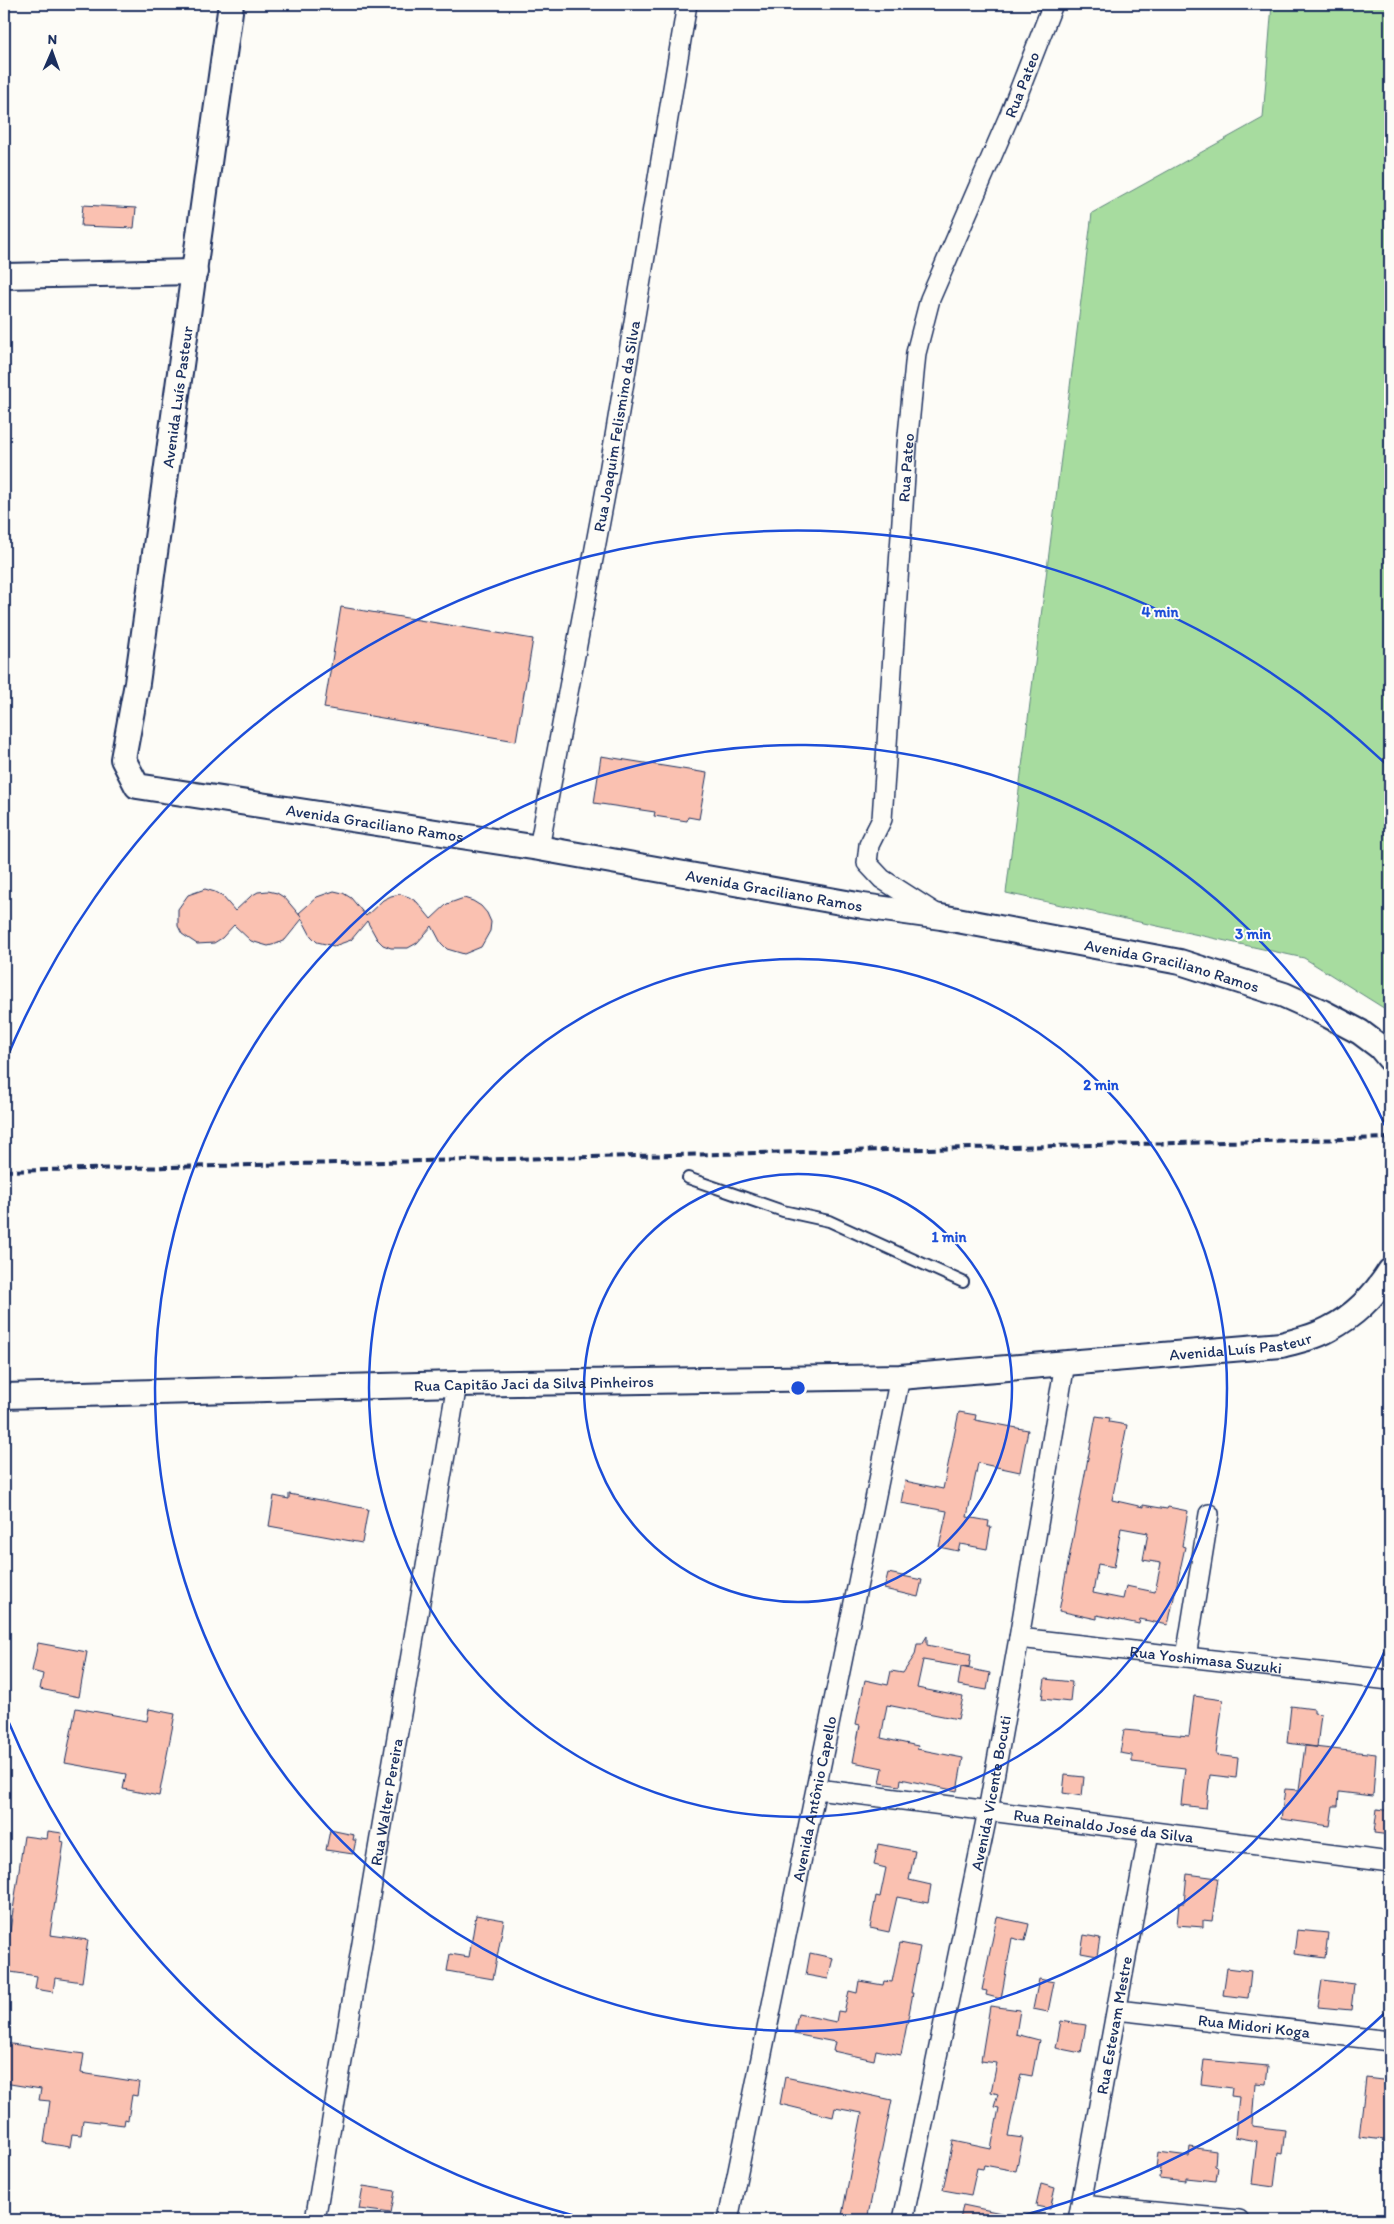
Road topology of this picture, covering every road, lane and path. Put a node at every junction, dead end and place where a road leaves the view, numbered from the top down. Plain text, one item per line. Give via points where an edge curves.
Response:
1 (231, 4) edge
2 (687, 4) edge
3 (1053, 4) edge
4 (195, 272) junction
5 (4, 276) edge
6 (137, 786) joint
7 (539, 848) junction
8 (942, 917) junction
9 (1390, 1059) edge
10 (688, 1178) dead end
11 (1390, 1271) edge
12 (963, 1282) dead end
13 (1065, 1363) junction
14 (900, 1377) junction
15 (457, 1384) junction
16 (4, 1396) edge
17 (1209, 1514) dead end
18 (1019, 1638) junction
19 (1186, 1657) junction
20 (1390, 1680) edge
21 (817, 1789) junction
22 (988, 1811) junction
23 (1149, 1832) junction
24 (1390, 1862) edge
25 (1117, 2010) junction
26 (1390, 2041) edge
27 (1080, 2213) edge
28 (315, 2220) edge
29 (728, 2220) edge
30 (903, 2220) edge
31 (1239, 2220) edge

1 - 4 street, Avenida Luís Pasteur
2 - 7 street, Rua Joaquim Felismino da Silva via 607,484
3 - 8 street, Rua Pateo via 1010,114 930,299 916,353 882,819 869,845 866,863 882,879
4 - 5 street
4 - 6 street, Avenida Luís Pasteur via 137,683 123,759
6 - 7 street, Avenida Graciliano Ramos
7 - 8 street, Avenida Graciliano Ramos
8 - 9 street, Avenida Graciliano Ramos via 1180,962 1284,995 1360,1032
10 - 12 lane via 783,1210 828,1221
11 - 13 street, Avenida Luís Pasteur via 1379,1288 1347,1317 1328,1330 1281,1346
13 - 14 street, Rua Capitão Jaci da Silva Pinheiros
13 - 18 street, Avenida Vicente Bocuti
14 - 15 street, Rua Capitão Jaci da Silva Pinheiros
14 - 21 street, Avenida Antônio Capello
15 - 16 street, Rua Capitão Jaci da Silva Pinheiros
15 - 28 street, Rua Walter Pereira
17 - 19 street
18 - 19 street, Rua Yoshimasa Suzuki
18 - 22 street, Avenida Vicente Bocuti
19 - 20 street, Rua Yoshimasa Suzuki
21 - 22 street, Rua Reinaldo José da Silva
21 - 29 street, Avenida Antônio Capello
22 - 23 street, Rua Reinaldo José da Silva
22 - 30 street, Avenida Vicente Bocuti
23 - 24 street, Rua Reinaldo José da Silva
23 - 25 street, Rua Estevam Mestre
25 - 26 street, Rua Midori Koga
25 - 27 street, Rua Estevam Mestre
27 - 31 street

